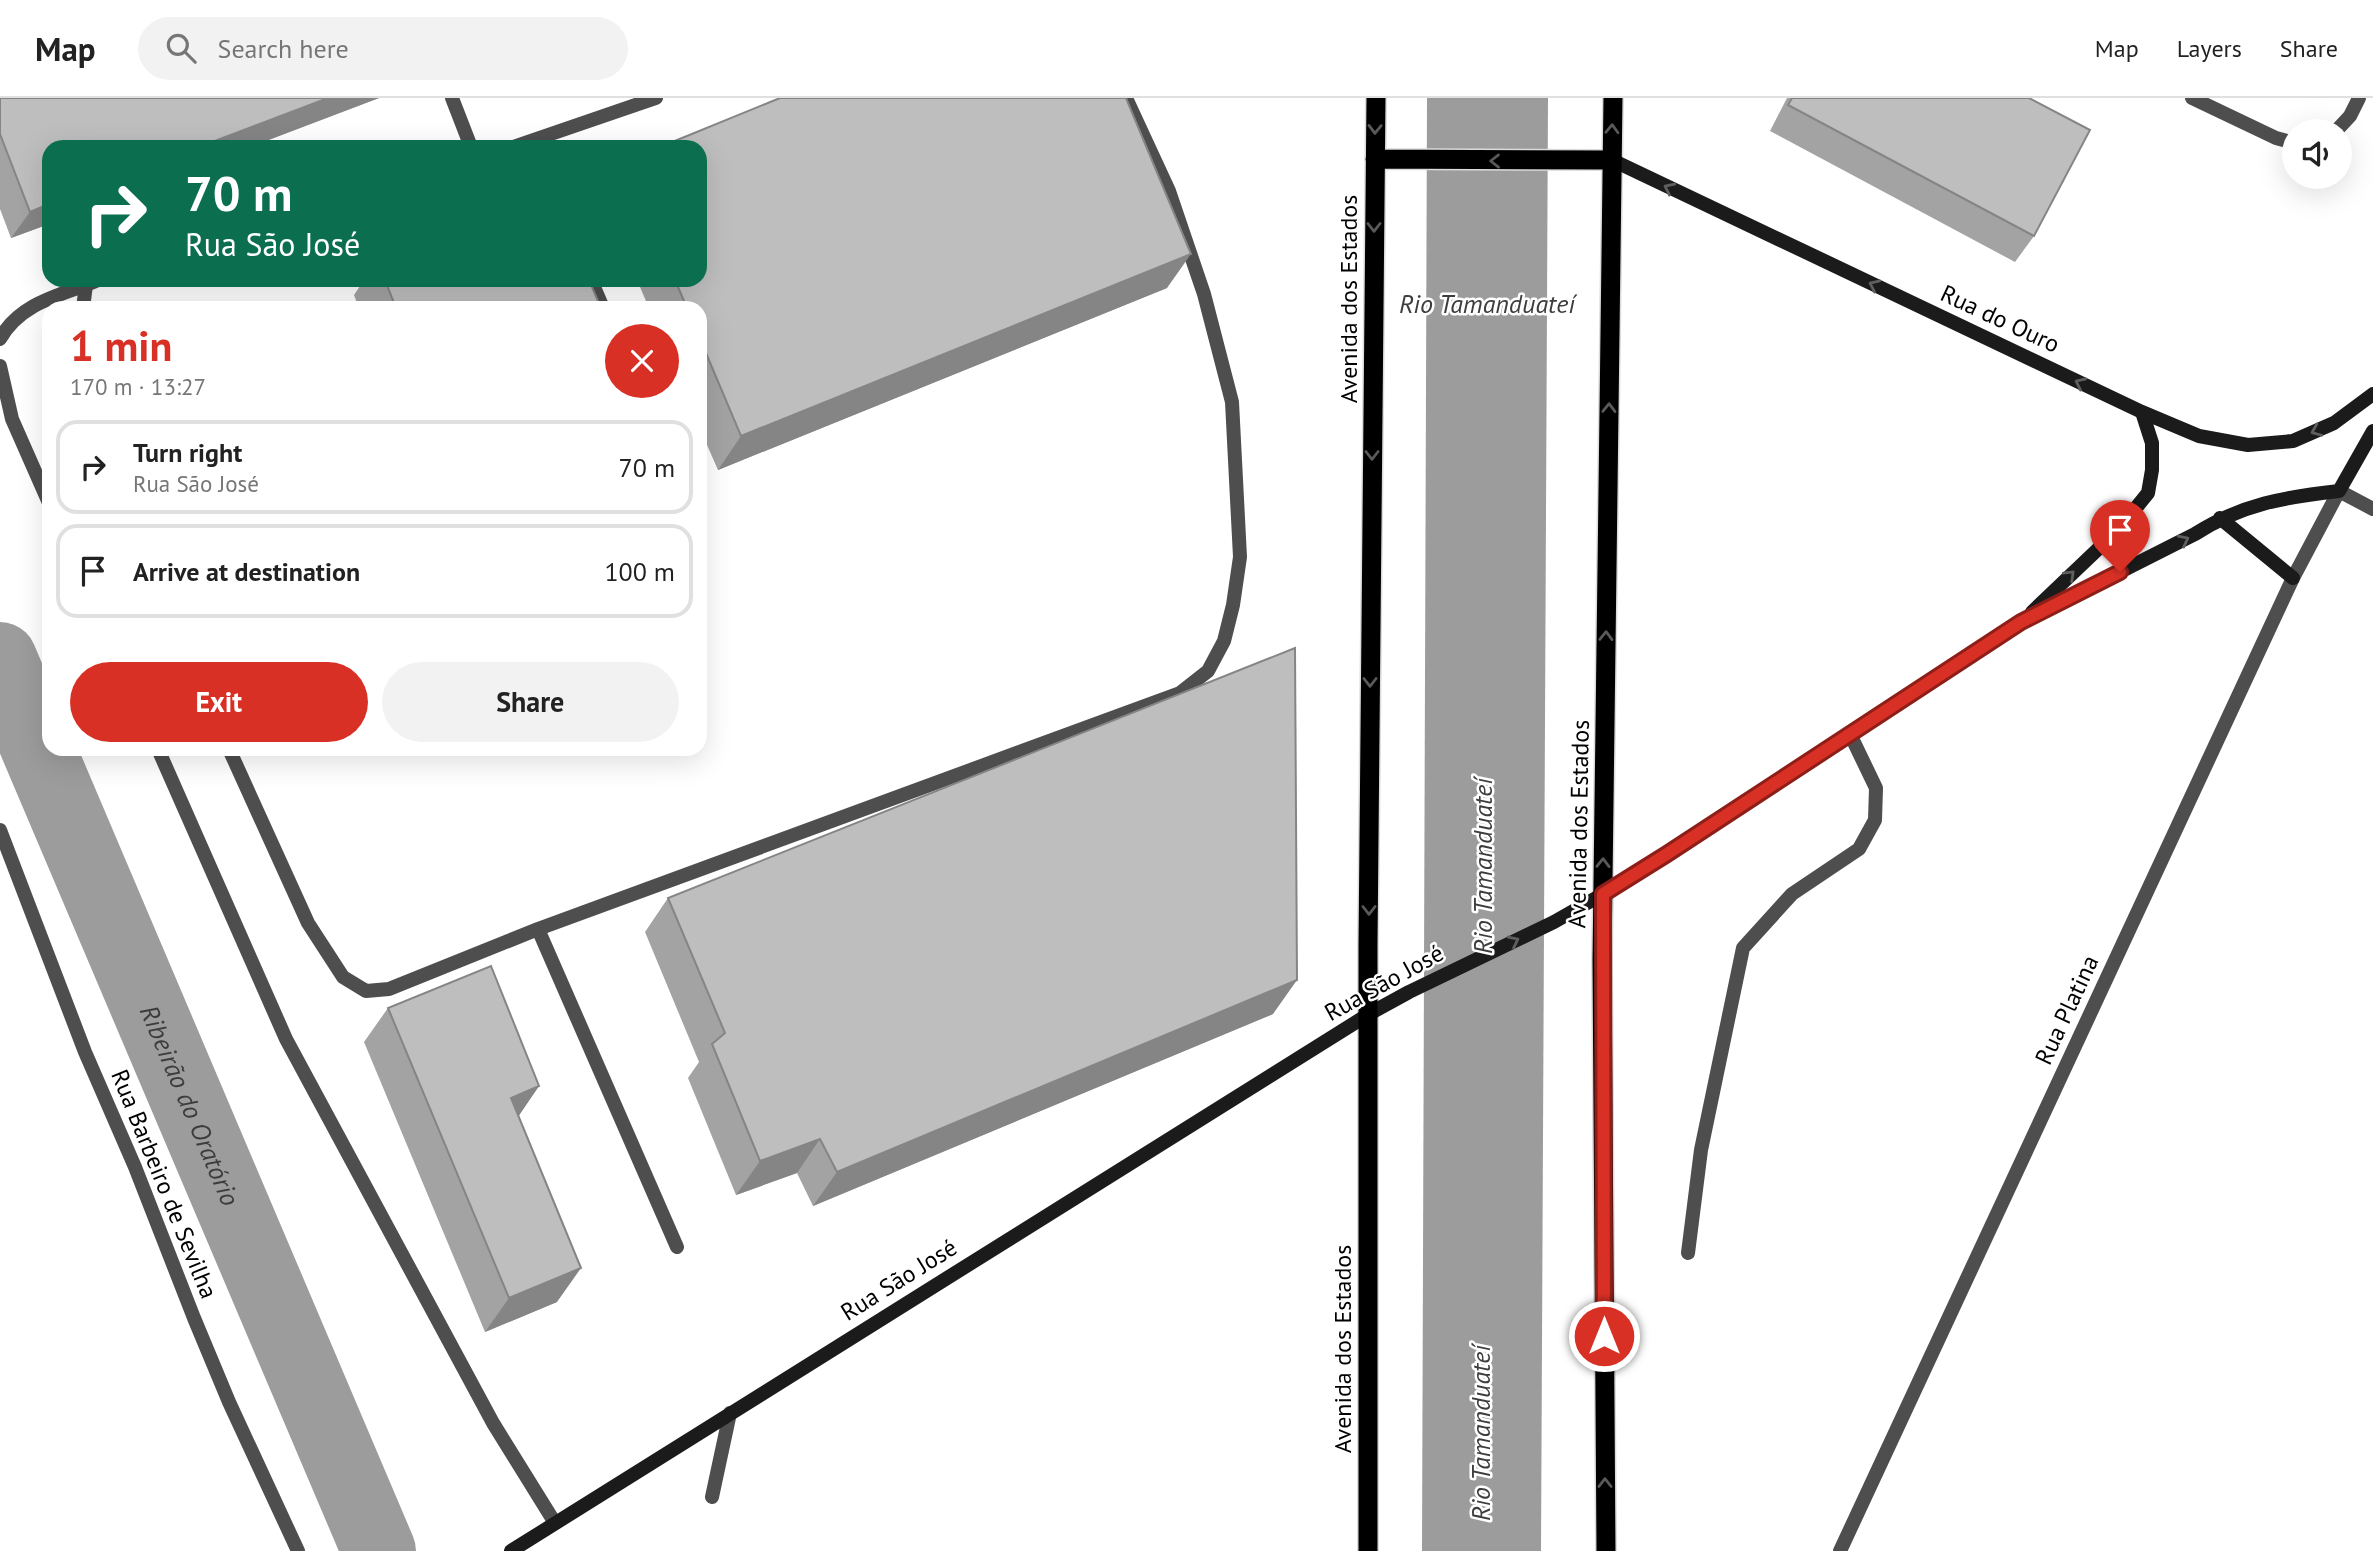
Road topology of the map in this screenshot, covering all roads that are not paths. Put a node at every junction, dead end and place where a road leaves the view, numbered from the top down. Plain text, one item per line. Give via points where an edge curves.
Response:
1 (452, 98) edge
2 (656, 98) edge
3 (1126, 98) edge
4 (1376, 98) edge
5 (1613, 98) edge
6 (2192, 98) edge
7 (2359, 98) edge
8 (2347, 119) edge
9 (468, 140) edge
10 (546, 140) edge
11 (2282, 140) edge
12 (1375, 159) junction
13 (1612, 160) junction
14 (79, 287) edge
15 (42, 301) edge
16 (42, 301) edge
17 (0, 339) edge
18 (0, 366) edge
19 (2373, 394) edge
20 (2142, 412) junction
21 (2373, 431) edge
22 (42, 487) edge
23 (2339, 491) junction
24 (2373, 509) edge
25 (2220, 518) junction
26 (2292, 578) junction
27 (2021, 622) junction
28 (1850, 734) junction
29 (161, 756) edge
30 (232, 756) edge
31 (0, 830) edge
32 (1603, 894) junction
33 (538, 929) junction
34 (1369, 1014) junction
35 (677, 1247) dead end
36 (1688, 1253) dead end
37 (730, 1413) junction
38 (712, 1497) dead end
39 (555, 1523) junction
40 (298, 1551) edge
41 (511, 1551) edge
42 (1368, 1551) edge
43 (1606, 1551) edge
44 (1840, 1551) edge

1 - 9 street
2 - 10 street
3 - 33 street via 1169,191 1204,294 1232,402 1240,557 1224,641 1208,671 1180,693
4 -> 12 highway, Avenida dos Estados
13 -> 5 highway, Avenida dos Estados
6 - 11 street
7 - 8 street
13 -> 12 highway
12 -> 34 highway, Avenida dos Estados
20 -> 13 main road, Rua do Ouro
32 -> 13 highway, Avenida dos Estados
14 - 16 street
15 - 17 street via 7,326
18 - 22 street via 12,419
19 -> 20 main road, Rua do Ouro via 2334,423 2294,441 2248,445 2199,436
27 -> 20 main road via 2118,530 2148,493 2152,443
21 - 23 main road
23 - 24 street
23 - 25 main road, Rua São José via 2274,501
23 - 26 street, Rua Platina
25 - 26 main road
27 -> 25 main road, Rua São José
26 - 44 street, Rua Platina
27 - 28 main road, Rua São José
28 - 32 main road, Rua São José
28 - 36 street via 1876,788 1875,820 1859,849 1792,894 1743,948 1701,1150
29 - 39 street via 286,1039 493,1423
30 - 33 street via 307,923 343,977 366,991 389,989
31 - 40 street, Rua Barbeiro de Sevilha via 199,1330
34 -> 32 main road, Rua São José
43 -> 32 highway, Avenida dos Estados
33 - 35 street
34 - 37 main road, Rua São José
34 - 42 highway, Avenida dos Estados
37 - 38 street
37 - 39 main road, Rua São José
39 - 41 main road, Rua São José

